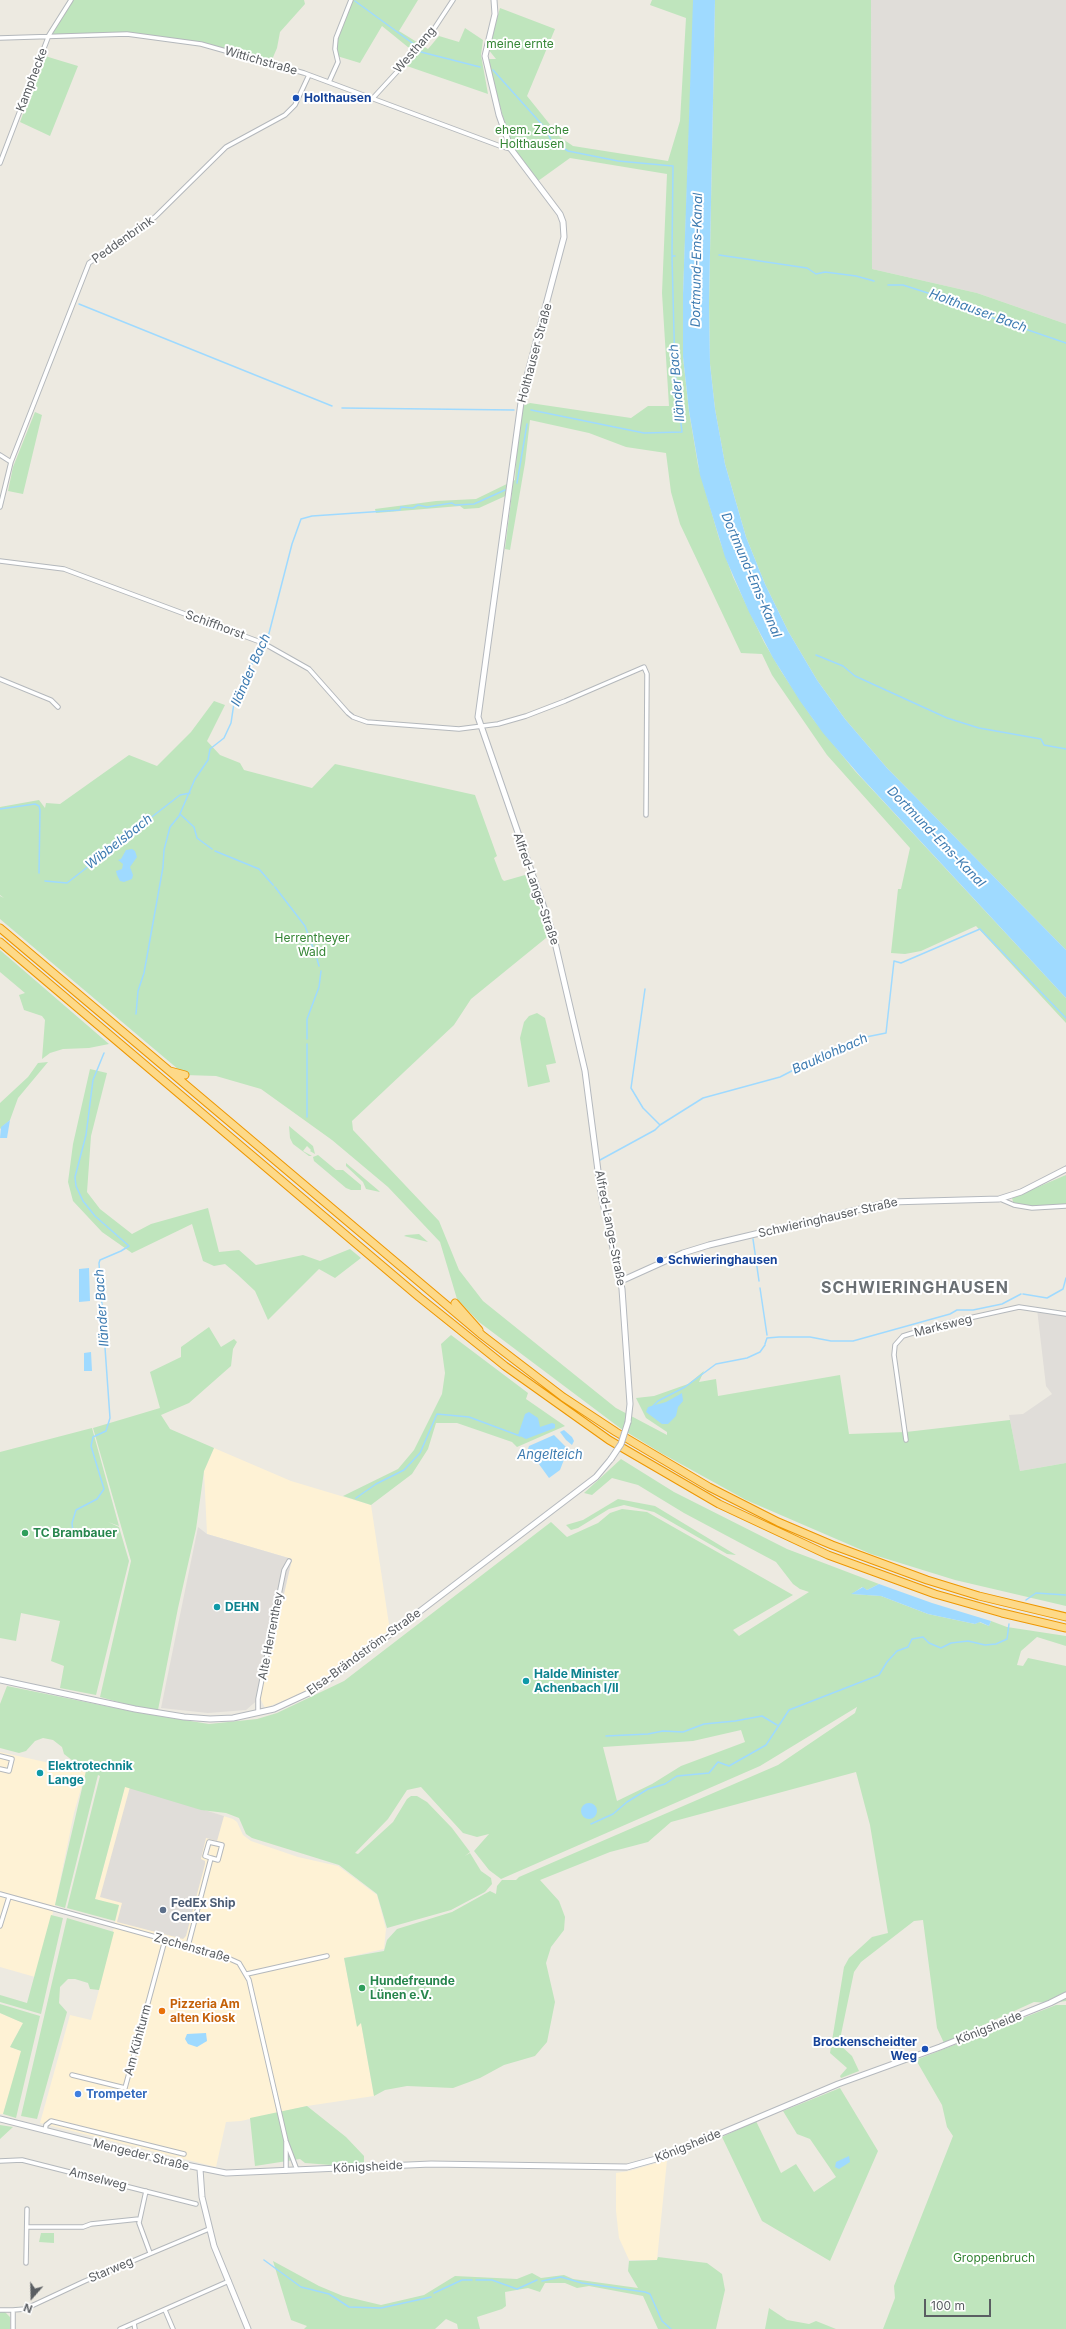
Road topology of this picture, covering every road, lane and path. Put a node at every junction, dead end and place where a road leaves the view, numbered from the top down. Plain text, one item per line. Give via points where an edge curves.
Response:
1 (71, 0) edge
2 (352, 0) edge
3 (453, 0) edge
4 (494, 0) edge
5 (49, 35) junction
6 (0, 38) edge
7 (309, 75) junction
8 (329, 82) junction
9 (373, 98) junction
10 (510, 148) junction
11 (0, 163) edge
12 (0, 455) edge
13 (11, 462) junction
14 (0, 507) edge
15 (0, 561) edge
16 (0, 679) edge
17 (58, 707) dead end
18 (480, 727) junction
19 (646, 815) dead end
20 (0, 928) edge
21 (0, 942) edge
22 (166, 1070) junction
23 (185, 1075) dead end
24 (1066, 1169) edge
25 (999, 1199) junction
26 (1066, 1206) edge
27 (621, 1281) junction
28 (455, 1303) dead end
29 (1066, 1314) edge
30 (482, 1335) junction
31 (906, 1440) dead end
32 (611, 1459) joint
33 (289, 1561) dead end
34 (1066, 1617) edge
35 (1066, 1628) edge
36 (0, 1680) edge
37 (258, 1714) junction
38 (0, 1756) edge
39 (0, 1769) edge
40 (211, 1858) junction
41 (0, 1894) edge
42 (8, 1897) junction
43 (0, 1926) edge
44 (165, 1940) junction
45 (188, 1946) junction
46 (327, 1956) dead end
47 (247, 1974) junction
48 (1066, 1995) edge
49 (72, 2075) dead end
50 (0, 2119) edge
51 (45, 2131) junction
52 (286, 2141) junction
53 (184, 2154) dead end
54 (0, 2161) edge
55 (200, 2169) junction
56 (297, 2170) junction
57 (285, 2171) junction
58 (146, 2191) junction
59 (196, 2204) dead end
60 (27, 2209) dead end
61 (139, 2219) junction
62 (27, 2227) junction
63 (210, 2229) junction
64 (150, 2253) junction
65 (26, 2263) dead end
66 (229, 2281) junction
67 (0, 2310) edge
68 (13, 2310) junction
69 (165, 2310) junction
70 (134, 2323) junction
71 (13, 2329) edge
72 (120, 2329) edge
73 (135, 2329) edge
74 (173, 2329) edge
75 (247, 2329) edge

1 - 5 street, Kamphecke
2 - 8 street via 336,38 338,62
3 - 9 street, Westhang via 428,38
4 - 10 street, Holthauser Straße via 495,14 484,56
5 - 6 street, Wittichstraße
5 - 7 street, Wittichstraße via 120,34 177,40 264,60
5 - 11 street, Kamphecke
7 - 8 street, Wittichstraße
7 - 13 street, Peddenbrink via 295,105 285,114 226,147 155,218 89,262
8 - 9 street, Wittichstraße
9 - 10 street, Wittichstraße
10 - 18 street, Holthauser Straße via 554,204 563,222 564,237 522,399 478,717
12 - 13 street
13 - 14 street, Peddenbrink
15 - 18 street, Schiffhorst via 71,571 268,645 309,669 348,713 359,720 437,728
16 - 17 street via 51,700
18 - 19 street via 526,716 644,667 647,674
18 - 27 street, Alfred-Lange-Straße via 553,934 587,1076 601,1194
20 - 22 highway
21 - 35 highway via 419,1297 517,1375 609,1440 719,1504 828,1555 935,1594
22 - 23 highway
22 - 30 highway
24 - 25 street via 1021,1192
25 - 26 street, Schwieringhauser Straße via 1032,1208
25 - 27 street, Schwieringhauser Straße via 890,1202 688,1251
27 - 32 street, Alfred-Lange-Straße, bridge via 630,1398 628,1422 621,1444
28 - 30 highway via 473,1321
29 - 31 street, Marksweg via 1019,1307 942,1324 903,1336 895,1345 894,1355
30 - 34 highway via 563,1397 616,1432 684,1474 750,1508 811,1536 902,1572 979,1596
32 - 37 street, Elsa-Brändström-Straße via 596,1477 333,1677 299,1698
33 - 37 street, Alte Herrenthey via 284,1570 259,1694
36 - 37 street, Elsa-Brändström-Straße via 184,1717 220,1719
38 - 39 street via 12,1759 9,1772
40 - 40 street via 218,1860 222,1845 209,1842 205,1856
40 - 45 street
41 - 42 street, Zechenstraße
42 - 43 street
42 - 44 street, Zechenstraße
44 - 45 street, Zechenstraße
44 - 49 street, Am Kühlturm via 125,2088
45 - 47 street, Zechenstraße via 232,1958
46 - 47 street
47 - 52 street, Zechenstraße
48 - 56 street, Königsheide via 1050,2004 838,2084 646,2163 602,2168 431,2164
50 - 51 street, Mengeder Straße
51 - 53 street via 46,2125 51,2121
51 - 55 street, Mengeder Straße
52 - 56 street
52 - 57 street
54 - 58 street, Amselweg via 22,2160
55 - 57 street, Mengeder Straße via 232,2173
55 - 63 street via 202,2197
56 - 57 street, Königsheide
58 - 59 street, Amselweg
58 - 61 street
60 - 62 street
61 - 62 street via 83,2227
61 - 64 street
62 - 65 street
63 - 64 street, Starweg
63 - 66 street
64 - 68 street, Starweg via 25,2309
66 - 69 street
66 - 75 street
67 - 68 street, Starweg
68 - 71 street
69 - 70 street
69 - 74 street
70 - 72 street
70 - 73 street

